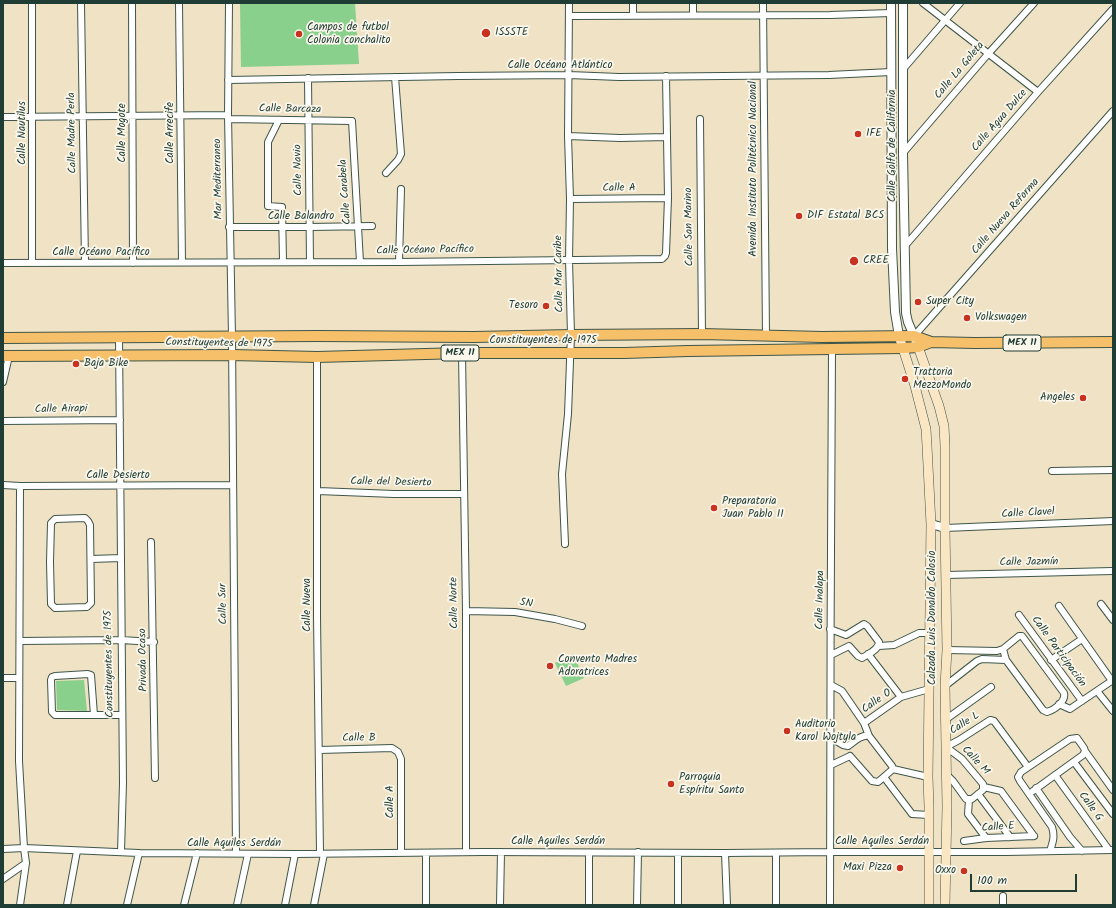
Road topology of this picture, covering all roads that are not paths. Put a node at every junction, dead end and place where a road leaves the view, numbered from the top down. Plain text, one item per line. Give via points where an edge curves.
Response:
1 (32, 3) edge
2 (82, 3) edge
3 (132, 3) edge
4 (179, 3) edge
5 (229, 3) edge
6 (569, 3) edge
7 (633, 3) edge
8 (693, 3) edge
9 (763, 3) edge
10 (891, 3) edge
11 (903, 3) edge
12 (923, 3) edge
13 (960, 3) edge
14 (1034, 3) edge
15 (1113, 9) edge
16 (891, 13) junction
17 (692, 15) junction
18 (570, 16) junction
19 (633, 16) junction
20 (763, 16) junction
21 (944, 20) junction
22 (988, 54) junction
23 (904, 68) junction
24 (891, 72) junction
25 (569, 75) junction
26 (666, 76) junction
27 (764, 76) junction
28 (395, 77) junction
29 (308, 78) junction
30 (228, 80) junction
31 (1038, 92) junction
32 (1113, 111) edge
33 (133, 116) junction
34 (181, 116) junction
35 (3, 117) edge
36 (33, 117) junction
37 (83, 117) junction
38 (228, 117) junction
39 (279, 120) junction
40 (700, 120) dead end
41 (308, 121) junction
42 (352, 121) joint
43 (568, 136) junction
44 (667, 137) junction
45 (903, 153) junction
46 (892, 157) junction
47 (386, 174) dead end
48 (401, 189) dead end
49 (668, 198) junction
50 (570, 199) junction
51 (229, 226) junction
52 (358, 226) junction
53 (372, 226) dead end
54 (282, 227) junction
55 (310, 227) junction
56 (892, 248) junction
57 (904, 248) junction
58 (569, 260) junction
59 (182, 262) junction
60 (283, 262) junction
61 (310, 262) junction
62 (360, 262) junction
63 (399, 262) junction
64 (3, 263) edge
65 (32, 263) junction
66 (85, 263) junction
67 (133, 263) junction
68 (230, 263) junction
69 (702, 334) junction
70 (571, 335) junction
71 (766, 336) junction
72 (899, 336) junction
73 (914, 336) junction
74 (119, 337) junction
75 (232, 337) junction
76 (3, 338) edge
77 (931, 342) junction
78 (1113, 342) edge
79 (918, 347) junction
80 (903, 348) junction
81 (832, 349) junction
82 (570, 352) junction
83 (462, 353) junction
84 (120, 355) junction
85 (232, 355) junction
86 (6, 356) edge
87 (317, 357) junction
88 (3, 382) edge
89 (120, 420) junction
90 (3, 421) edge
91 (1113, 470) edge
92 (1052, 471) dead end
93 (3, 485) edge
94 (232, 485) junction
95 (20, 486) junction
96 (120, 486) junction
97 (318, 491) junction
98 (464, 494) junction
99 (1113, 521) edge
100 (931, 524) junction
101 (944, 528) junction
102 (151, 542) dead end
103 (565, 544) dead end
104 (121, 558) junction
105 (91, 559) junction
106 (1113, 571) edge
107 (946, 575) junction
108 (1101, 604) dead end
109 (1059, 606) dead end
110 (466, 611) junction
111 (1019, 615) dead end
112 (1113, 620) edge
113 (582, 626) dead end
114 (830, 629) junction
115 (929, 633) junction
116 (846, 635) junction
117 (1082, 639) junction
118 (121, 640) junction
119 (20, 641) junction
120 (154, 642) junction
121 (849, 646) junction
122 (879, 646) junction
123 (1003, 649) junction
124 (947, 650) junction
125 (868, 654) junction
126 (831, 655) junction
127 (1006, 660) junction
128 (1051, 660) junction
129 (3, 678) edge
130 (19, 678) junction
131 (1112, 681) edge
132 (831, 684) junction
133 (945, 686) junction
134 (991, 687) dead end
135 (929, 689) junction
136 (1098, 691) junction
137 (901, 697) junction
138 (1082, 701) junction
139 (1059, 704) junction
140 (1113, 711) edge
141 (94, 715) junction
142 (122, 715) junction
143 (945, 720) junction
144 (864, 723) junction
145 (868, 736) junction
146 (831, 738) junction
147 (848, 746) junction
148 (946, 747) junction
149 (319, 750) junction
150 (1085, 751) junction
151 (398, 752) joint
152 (850, 756) junction
153 (1074, 762) junction
154 (831, 765) junction
155 (1028, 767) junction
156 (893, 769) junction
157 (1055, 775) junction
158 (946, 776) junction
159 (884, 777) junction
160 (928, 777) junction
161 (155, 778) dead end
162 (984, 787) junction
163 (1036, 788) junction
164 (1113, 790) edge
165 (978, 794) junction
166 (1029, 794) junction
167 (969, 800) junction
168 (947, 806) junction
169 (929, 811) junction
170 (1112, 811) edge
171 (1010, 837) junction
172 (986, 838) junction
173 (964, 841) dead end
174 (24, 848) junction
175 (3, 849) edge
176 (1111, 850) edge
177 (77, 851) junction
178 (1050, 851) junction
179 (1082, 851) junction
180 (121, 852) junction
181 (466, 852) junction
182 (501, 852) junction
183 (589, 852) junction
184 (638, 852) junction
185 (830, 852) junction
186 (929, 852) junction
187 (945, 852) junction
188 (139, 853) junction
189 (197, 853) junction
190 (236, 853) junction
191 (401, 853) junction
192 (426, 853) junction
193 (678, 853) junction
194 (725, 853) junction
195 (776, 853) junction
196 (248, 854) junction
197 (295, 854) junction
198 (322, 854) junction
199 (26, 864) junction
200 (3, 879) edge
201 (1003, 896) dead end
202 (20, 905) edge
203 (67, 905) edge
204 (127, 905) edge
205 (184, 905) edge
206 (237, 905) edge
207 (285, 905) edge
208 (314, 905) edge
209 (426, 905) edge
210 (500, 905) edge
211 (589, 905) edge
212 (637, 905) edge
213 (678, 905) edge
214 (727, 905) edge
215 (776, 905) edge
216 (830, 905) edge
217 (929, 905) edge
218 (945, 905) edge
219 (1003, 905) edge

1 - 36 street, Calle Nautilus
2 - 37 street, Calle Madre Perla
3 - 33 street, Calle Mogote
4 - 34 street, Calle Arrecife
5 - 30 street, Mar Mediterraneo
6 - 18 street, Calle Mar Caribe
7 - 19 street
8 - 17 street
9 - 20 street, Avenida Instituto Politécnico Nacional
10 - 16 street, Calle Golfo de California
11 - 23 street, Calle Golfo de California
12 - 21 street
13 - 21 street
14 - 22 street, Calle La Goleta
15 - 31 street, Calle Agua Dulce
16 - 20 street
16 - 24 street, Calle Golfo de California
17 - 19 street
17 - 20 street
18 - 19 street
18 - 25 street, Calle Mar Caribe
20 - 27 street, Avenida Instituto Politécnico Nacional
21 - 22 street
21 - 23 street
22 - 31 street
22 - 45 street, Calle La Goleta
23 - 24 street
23 - 45 street, Calle Golfo de California
24 - 27 street, Calle Océano Atlántico
24 - 46 street, Calle Golfo de California
25 - 26 street, Calle Océano Atlántico
25 - 28 street, Calle Océano Atlántico
25 - 43 street, Calle Mar Caribe
26 - 27 street, Calle Océano Atlántico
26 - 44 street, Calle Océano Pacífico
27 - 71 street, Avenida Instituto Politécnico Nacional
28 - 29 street, Calle Océano Atlántico
28 - 47 street via 401,154
29 - 30 street, Calle Océano Atlántico
29 - 41 street, Calle Navio
30 - 38 street, Mar Mediterraneo
31 - 57 street, Calle Agua Dulce
32 - 73 street, Calle Nueva Reforma
33 - 34 street, Calle Barcaza
33 - 37 street, Calle Barcaza
33 - 67 street, Calle Mogote
34 - 38 street, Calle Barcaza
34 - 59 street, Calle Arrecife
35 - 36 street, Calle Barcaza
36 - 37 street, Calle Barcaza
36 - 65 street, Calle Nautilus
37 - 66 street, Calle Madre Perla
38 - 39 street, Calle Barcaza
38 - 51 street, Mar Mediterraneo
39 - 41 street, Calle Barcaza
39 - 54 street via 268,142 268,206 282,207
40 - 69 street, Calle San Marino
41 - 42 street, Calle Barcaza
41 - 55 street, Calle Navio
42 - 52 street, Calle Carabela
43 - 44 street
43 - 50 street, Calle Mar Caribe
44 - 49 street, Calle Océano Pacífico
45 - 46 street
45 - 57 street, Calle Golfo de California
46 - 56 street, Calle Golfo de California
48 - 63 street
49 - 50 street, Calle A
49 - 58 street, Calle Océano Pacífico via 666,252 662,259
50 - 58 street, Calle Mar Caribe
51 - 54 street, Calle Balandro
51 - 68 street, Mar Mediterraneo
52 - 53 street, Calle Balandro
52 - 55 street, Calle Balandro
52 - 62 street, Calle Carabela
54 - 55 street, Calle Balandro
54 - 60 street
55 - 61 street, Calle Navio
56 - 57 street
56 - 72 street, Calle Golfo de California via 895,312
57 - 73 street, Calle Golfo de California via 906,313
58 - 63 street, Calle Océano Pacífico
58 - 70 street, Calle Mar Caribe
59 - 67 street, Calle Océano Pacífico
59 - 68 street, Calle Océano Pacífico
60 - 61 street, Calle Océano Pacífico
60 - 68 street, Calle Océano Pacífico
61 - 62 street, Calle Océano Pacífico
62 - 63 street, Calle Océano Pacífico
64 - 65 street, Calle Océano Pacífico
65 - 66 street, Calle Océano Pacífico
66 - 67 street, Calle Océano Pacífico
68 - 75 street, Mar Mediterraneo
69 - 70 main road, Constituyentes de 1975 / MEX 11
69 - 71 main road, Constituyentes de 1975 / MEX 11
70 - 75 main road, Constituyentes de 1975 / MEX 11
70 - 82 street, Calle Mar Caribe
71 - 72 main road, Constituyentes de 1975 / MEX 11
72 - 73 main road, MEX 11
72 - 80 main road, Calzada Luis Donaldo Colosio
73 - 77 main road, MEX 11
73 - 79 main road, Calzada Luis Donaldo Colosio
74 - 75 main road, Constituyentes de 1975 / MEX 11
74 - 76 main road, Constituyentes de 1975 / MEX 11
74 - 84 street, Constituyentes de 1975
75 - 85 street, Mar Mediterraneo
77 - 78 main road, MEX 11
77 - 79 main road, MEX 11
79 - 80 main road, Constituyentes de 1975 / MEX 11
79 - 101 main road, Calzada Luis Donaldo Colosio via 944,426
80 - 81 main road, Constituyentes de 1975 / MEX 11
80 - 100 main road, Calzada Luis Donaldo Colosio via 926,429
81 - 82 main road, Constituyentes de 1975 / MEX 11
81 - 114 street, Calle Inalapa
82 - 83 main road, Constituyentes de 1975 / MEX 11
82 - 103 street, Calle Mar Caribe via 568,414 562,474
83 - 87 main road, Constituyentes de 1975 / MEX 11
83 - 98 street, Calle Norte
84 - 85 main road, Constituyentes de 1975 / MEX 11
84 - 86 main road, Constituyentes de 1975 / MEX 11
84 - 89 street, Constituyentes de 1975
85 - 87 main road, Constituyentes de 1975 / MEX 11
85 - 94 street, Calle Sur
86 - 88 street
87 - 97 street, Calle Nueva
89 - 90 street, Calle Airapi
89 - 96 street, Constituyentes de 1975
91 - 92 street
93 - 95 street, Calle Desierto
94 - 96 street, Calle Desierto
94 - 190 street, Calle Sur
95 - 96 street, Calle Desierto
95 - 119 street
96 - 104 street, Constituyentes de 1975
97 - 98 street, Calle del Desierto
97 - 149 street, Calle Nueva
98 - 110 street, Calle Norte
99 - 101 street, Calle Clavel
100 - 101 street
100 - 115 main road, Calzada Luis Donaldo Colosio
101 - 107 main road, Calzada Luis Donaldo Colosio
102 - 120 street, Privada Ocaso
104 - 105 street
104 - 118 street, Constituyentes de 1975
105 - 105 street via 88,521 85,518 53,520 50,562 51,604 55,608 90,606
106 - 107 street, Calle Jazmín
107 - 124 main road, Calzada Luis Donaldo Colosio
108 - 112 street
109 - 117 street
110 - 113 street, SN via 515,612
110 - 181 street, Calle Norte
111 - 128 street, Calle Participación
114 - 116 street
114 - 126 street, Calle Inalapa
115 - 122 street via 919,633 894,645
115 - 135 main road, Calzada Luis Donaldo Colosio
116 - 121 street
116 - 122 street via 864,624 879,642
117 - 128 street
117 - 131 street
118 - 119 street
118 - 120 street
118 - 142 street, Constituyentes de 1975
119 - 130 street
120 - 161 street, Privada Ocaso
121 - 125 street via 860,658
121 - 126 street
122 - 125 street
123 - 124 street
123 - 127 street
123 - 139 street via 1022,636 1064,697
124 - 133 main road, Calzada Luis Donaldo Colosio
125 - 137 street
126 - 132 street, Calle Inalapa
127 - 133 street via 977,661
127 - 139 street via 1043,710 1052,711
128 - 138 street, Calle Participación
129 - 130 street
130 - 174 street
131 - 136 street
132 - 144 street via 842,691
132 - 146 street, Calle Inalapa
133 - 135 main road
133 - 143 main road, Calzada Luis Donaldo Colosio
134 - 143 street
135 - 137 street, Calle O
135 - 160 main road, Calzada Luis Donaldo Colosio
136 - 138 street
136 - 140 street
137 - 144 street, Calle O
138 - 139 street via 1070,709
141 - 141 street via 91,675 52,677 52,712 55,715
141 - 142 street
142 - 180 street, Constituyentes de 1975
143 - 148 main road, Calzada Luis Donaldo Colosio
144 - 145 street
145 - 147 street via 860,737
145 - 156 street
146 - 147 street
146 - 154 street, Calle Inalapa
147 - 152 street
148 - 155 street, Calle L via 990,720 994,721
148 - 158 main road, Calzada Luis Donaldo Colosio
148 - 162 street, Calle M via 962,759
149 - 151 street, Calle B via 392,748
149 - 198 street, Calle Nueva
150 - 153 street
150 - 155 street via 1077,738 1073,738
150 - 164 street
151 - 191 street, Calle A via 401,759
152 - 154 street
152 - 159 street via 872,781 878,782
153 - 157 street
153 - 170 street
154 - 185 street, Calle Inalapa
155 - 166 street via 1018,777
156 - 159 street
156 - 160 street
157 - 163 street
157 - 176 street, Calle G
158 - 167 street
158 - 168 main road, Calzada Luis Donaldo Colosio
159 - 169 street via 912,814
160 - 169 main road, Calzada Luis Donaldo Colosio
162 - 165 street, Calle M
162 - 171 street, Calle E via 1001,791 1034,836
163 - 166 street
163 - 179 street
165 - 167 street, Calle M
165 - 171 street
166 - 178 street via 1052,827 1054,838
167 - 172 street via 968,814
168 - 169 main road
168 - 187 main road, Calzada Luis Donaldo Colosio
169 - 186 main road, Calzada Luis Donaldo Colosio
171 - 172 street, Calle E
172 - 173 street, Calle E
174 - 175 street, Calle Aquiles Serdán
174 - 177 street, Calle Aquiles Serdán
174 - 199 street
176 - 179 street, Calle Aquiles Serdán
177 - 180 street, Calle Aquiles Serdán
177 - 203 street
178 - 179 street, Calle Aquiles Serdán
178 - 187 street, Calle Aquiles Serdán
180 - 188 street, Calle Aquiles Serdán
181 - 182 street, Calle Aquiles Serdán
181 - 192 street, Calle Aquiles Serdán
182 - 183 street, Calle Aquiles Serdán
182 - 210 street
183 - 184 street, Calle Aquiles Serdán
183 - 211 street
184 - 193 street, Calle Aquiles Serdán
184 - 212 street
185 - 186 street, Calle Aquiles Serdán
185 - 195 street, Calle Aquiles Serdán
185 - 216 street, Calle Inalapa
186 - 187 street, Calle Aquiles Serdán
186 - 217 main road, Calzada Luis Donaldo Colosio
187 - 218 main road, Calzada Luis Donaldo Colosio
188 - 189 street, Calle Aquiles Serdán
188 - 204 street
189 - 190 street, Calle Aquiles Serdán
189 - 205 street
190 - 196 street, Calle Aquiles Serdán
191 - 192 street, Calle Aquiles Serdán
191 - 198 street, Calle Aquiles Serdán
192 - 209 street
193 - 194 street, Calle Aquiles Serdán
193 - 213 street
194 - 195 street, Calle Aquiles Serdán
194 - 214 street
195 - 215 street
196 - 197 street, Calle Aquiles Serdán
196 - 206 street
197 - 198 street, Calle Aquiles Serdán
197 - 207 street
198 - 208 street, Calle Nueva
199 - 200 street
199 - 202 street
201 - 219 street

